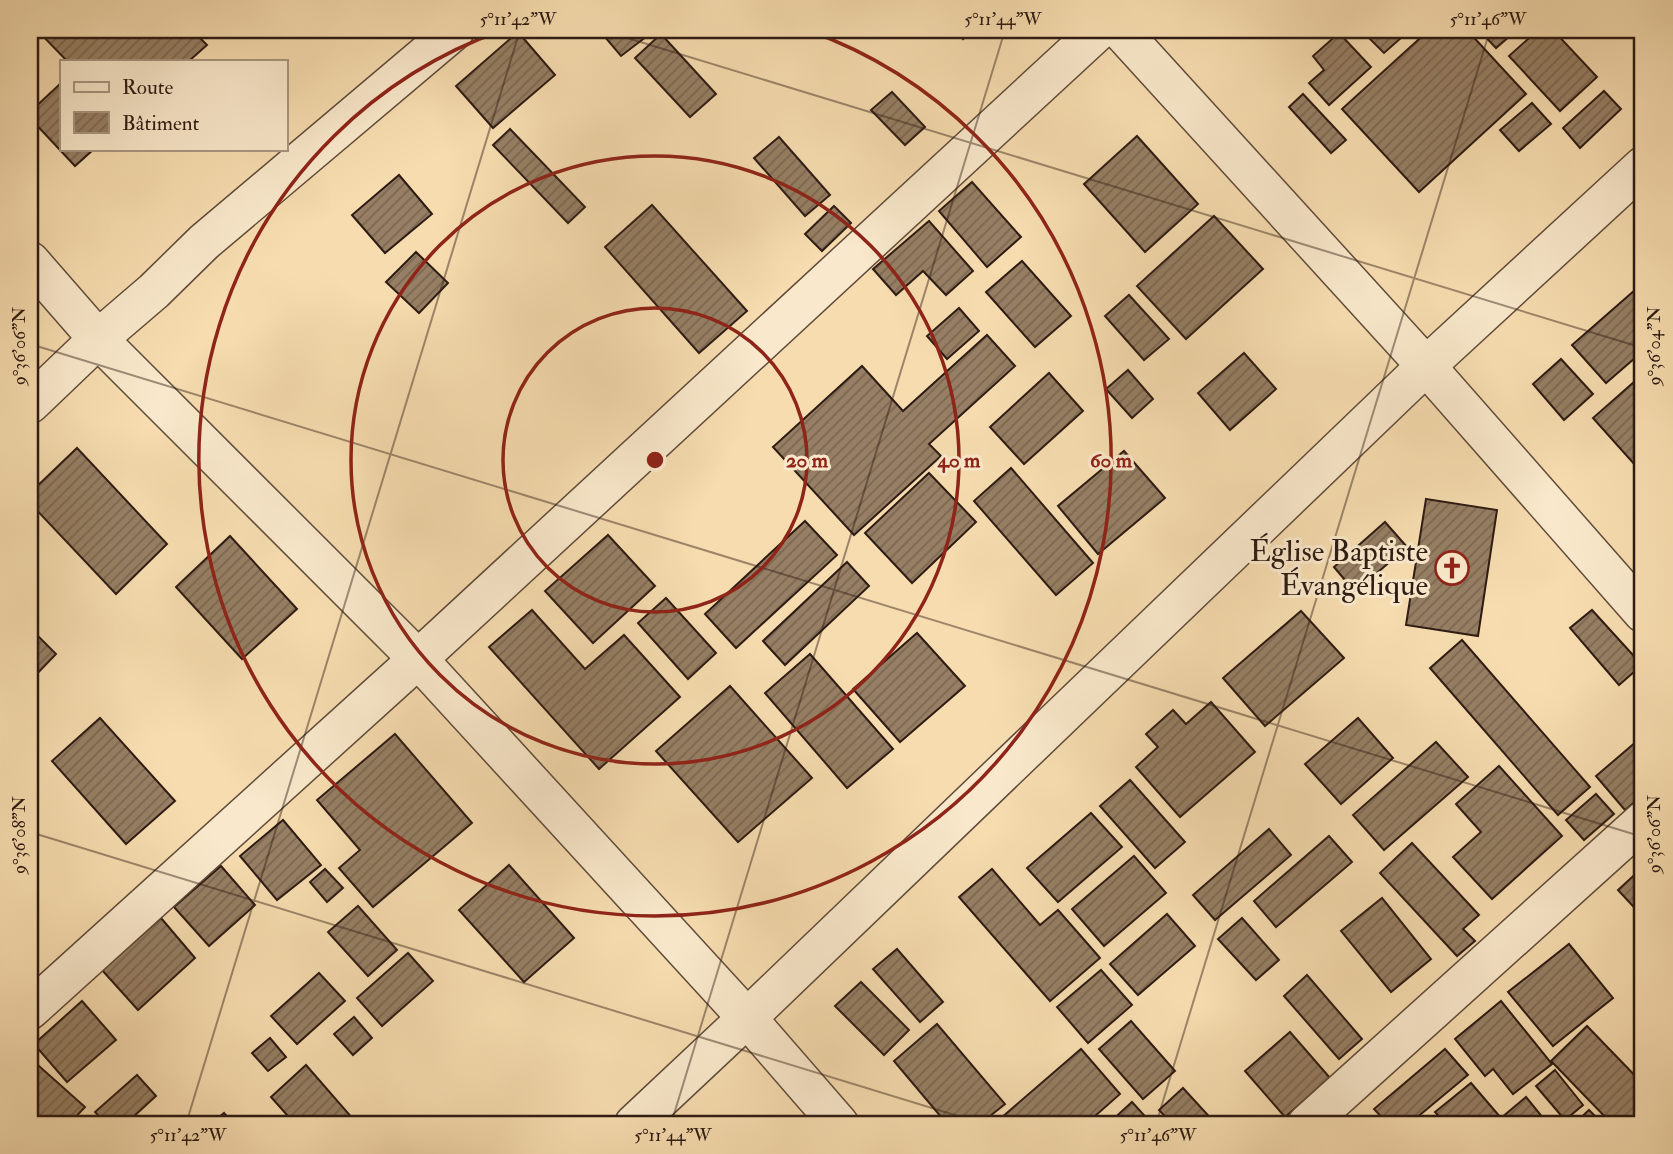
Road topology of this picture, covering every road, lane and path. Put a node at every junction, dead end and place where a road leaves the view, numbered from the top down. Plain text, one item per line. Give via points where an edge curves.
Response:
1 (455, 30) edge
2 (1099, 30) edge
3 (1120, 30) edge
4 (1643, 166) edge
5 (30, 261) edge
6 (98, 340) junction
7 (1426, 366) junction
8 (30, 404) edge
9 (1643, 613) edge
10 (418, 659) junction
11 (1643, 821) edge
12 (30, 1010) edge
13 (747, 1018) junction
14 (634, 1124) edge
15 (839, 1124) edge
16 (1307, 1124) edge

1 - 6 street via 204,242
2 - 10 street
3 - 7 street
4 - 7 street
5 - 6 street
6 - 8 street
6 - 10 street
7 - 9 street
7 - 13 street
10 - 12 street
10 - 13 street
11 - 16 street
13 - 14 street
13 - 15 street

